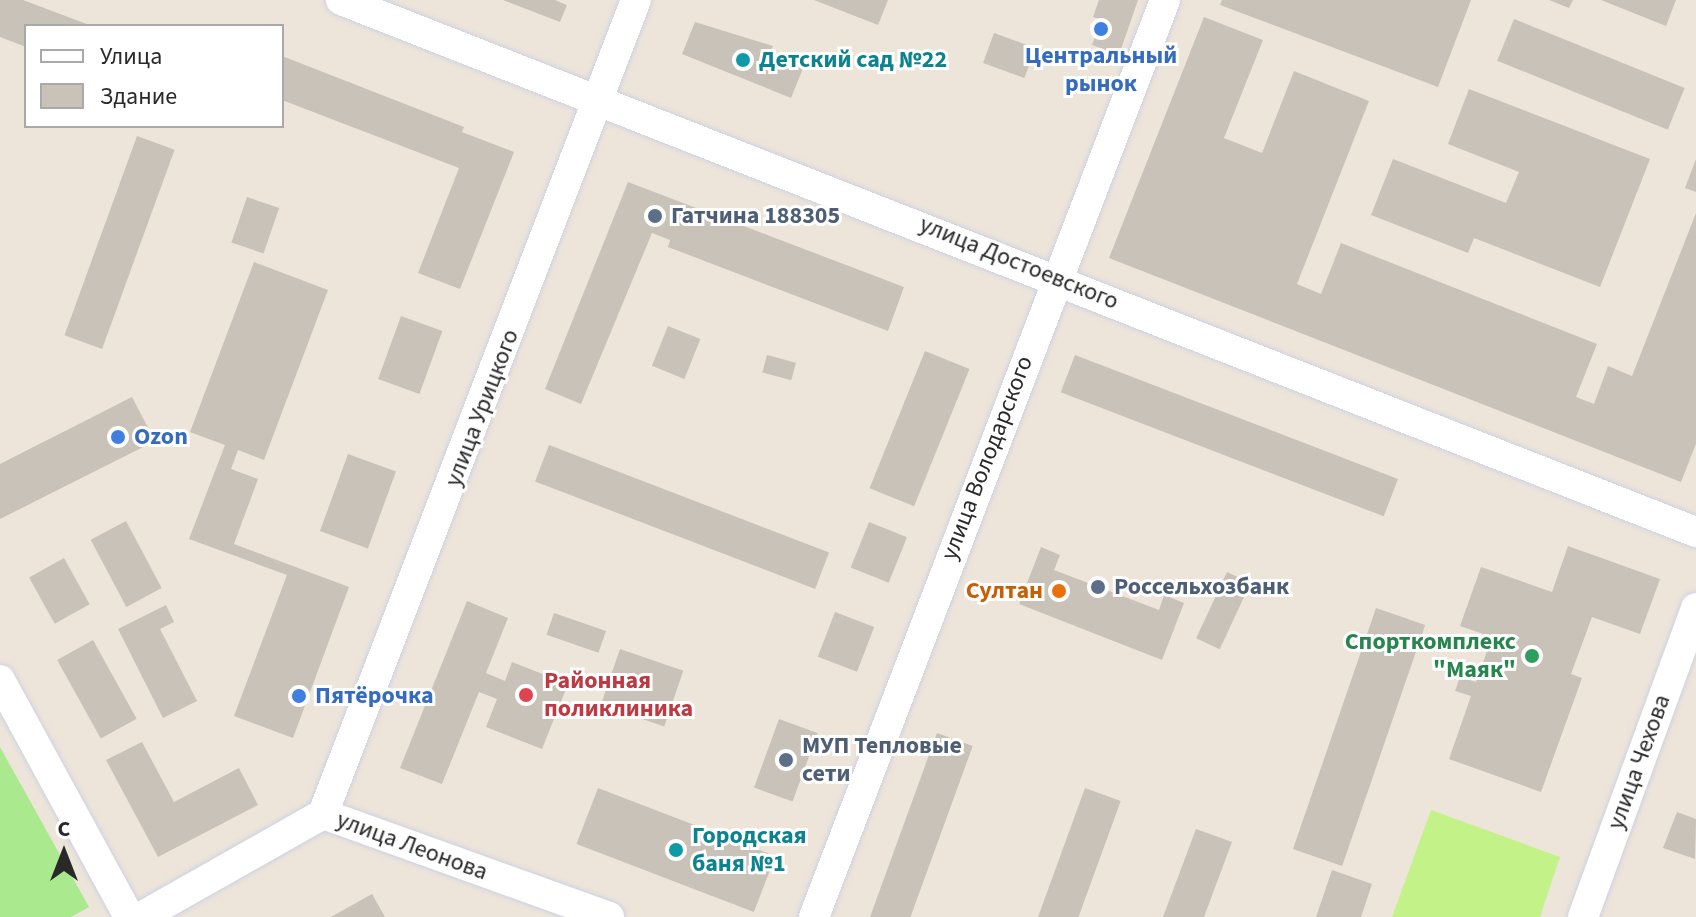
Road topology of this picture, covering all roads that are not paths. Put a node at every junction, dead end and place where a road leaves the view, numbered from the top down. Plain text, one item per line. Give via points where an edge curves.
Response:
1 (341, 0) edge
2 (636, 0) edge
3 (1165, 0) edge
4 (600, 99) junction
5 (1056, 277) junction
6 (1696, 532) edge
7 (1696, 608) edge
8 (0, 680) edge
9 (323, 814) junction
10 (129, 917) edge
11 (141, 917) edge
12 (609, 917) edge
13 (814, 917) edge
14 (1583, 917) edge

1 - 4 street, улица Достоевского
2 - 4 street, улица Урицкого
3 - 5 street, улица Володарского
4 - 5 street, улица Достоевского
4 - 9 street, улица Урицкого
5 - 6 street, улица Достоевского
5 - 13 street, улица Володарского
7 - 14 street, улица Чехова
8 - 10 street
9 - 11 street, улица Леонова
9 - 12 street, улица Леонова

